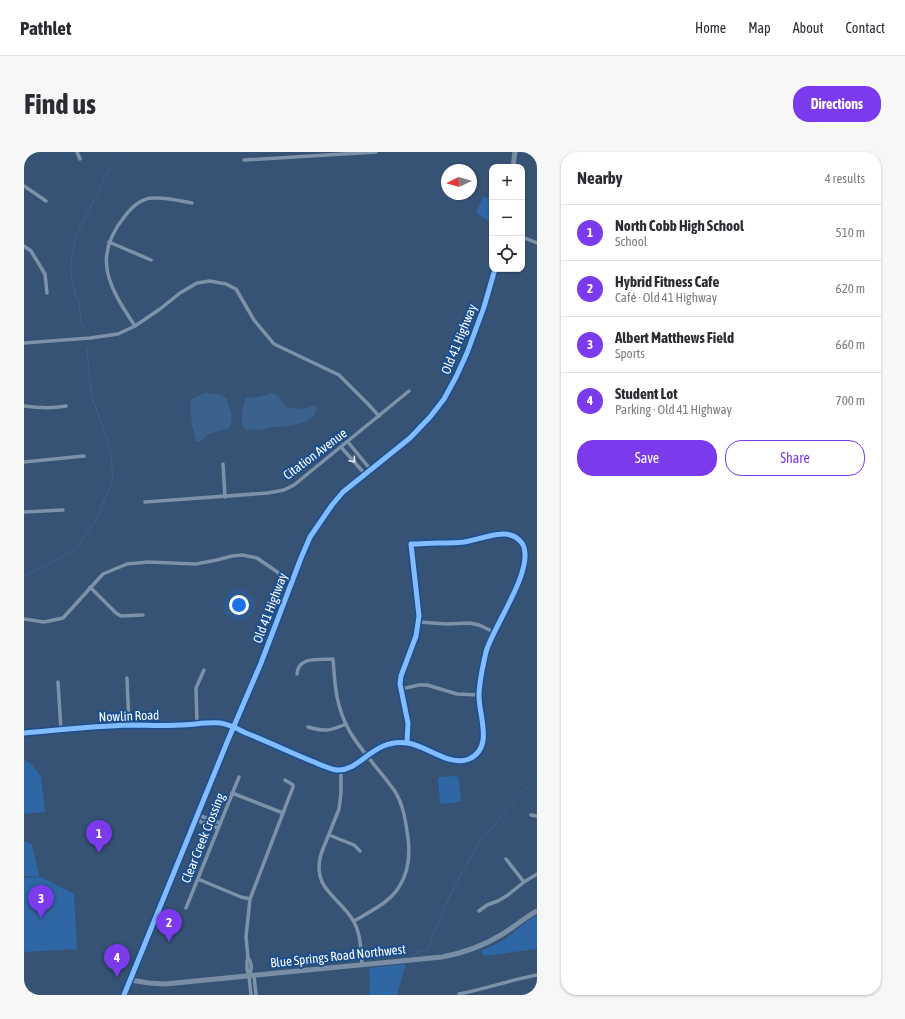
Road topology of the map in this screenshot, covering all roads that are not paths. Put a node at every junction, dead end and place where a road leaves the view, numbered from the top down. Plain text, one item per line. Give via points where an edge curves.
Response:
1 (77, 152) edge
2 (376, 152) edge
3 (515, 152) edge
4 (307, 154) edge
5 (80, 159) dead end
6 (244, 160) dead end
7 (513, 164) edge
8 (24, 186) edge
9 (46, 201) dead end
10 (192, 203) dead end
11 (525, 238) edge
12 (109, 242) junction
13 (537, 243) edge
14 (24, 246) edge
15 (151, 260) dead end
16 (494, 272) edge
17 (47, 293) dead end
18 (135, 326) junction
19 (24, 343) edge
20 (409, 391) dead end
21 (24, 406) edge
22 (66, 406) dead end
23 (379, 416) junction
24 (348, 442) junction
25 (341, 447) junction
26 (84, 456) dead end
27 (24, 462) edge
28 (223, 464) dead end
29 (370, 469) junction
30 (364, 473) junction
31 (225, 496) junction
32 (145, 502) dead end
33 (63, 510) dead end
34 (24, 512) edge
35 (292, 582) junction
36 (90, 587) junction
37 (143, 615) dead end
38 (24, 619) edge
39 (418, 622) junction
40 (494, 632) junction
41 (204, 670) dead end
42 (297, 674) dead end
43 (127, 678) dead end
44 (58, 682) dead end
45 (401, 689) junction
46 (479, 695) junction
47 (197, 724) junction
48 (346, 724) junction
49 (129, 725) junction
50 (233, 727) junction
51 (308, 727) dead end
52 (61, 730) junction
53 (24, 733) edge
54 (407, 743) junction
55 (367, 756) junction
56 (341, 770) junction
57 (239, 777) dead end
58 (285, 780) dead end
59 (232, 793) junction
60 (283, 813) junction
61 (531, 815) dead end
62 (537, 816) edge
63 (197, 817) junction
64 (220, 823) junction
65 (218, 828) junction
66 (329, 834) junction
67 (360, 851) dead end
68 (506, 859) dead end
69 (537, 874) edge
70 (198, 879) junction
71 (524, 882) junction
72 (250, 899) junction
73 (186, 908) dead end
74 (479, 911) dead end
75 (537, 911) edge
76 (354, 921) junction
77 (362, 964) junction
78 (252, 975) junction
79 (537, 975) edge
80 (130, 980) junction
81 (459, 994) dead end
82 (124, 995) edge
83 (251, 995) edge
84 (256, 995) edge

1 - 5 street
2 - 4 street
3 - 7 main road
4 - 6 street
8 - 9 street
10 - 12 street via 152,198 141,201 118,224
11 - 13 street
12 - 15 street
12 - 18 street via 107,270 114,293
14 - 17 street via 31,251 45,274
16 - 29 main road, Old 41 Highway via 467,352 444,398 418,430
18 - 19 street via 118,334
18 - 23 street via 197,283 210,280 226,284 236,289 254,320 274,344 339,375
20 - 23 street, Citation Avenue
21 - 22 street via 54,409
23 - 24 street, Citation Avenue
24 - 25 street, Citation Avenue
24 - 29 street
25 -> 30 street
25 - 31 street, Citation Avenue via 294,485 284,490
26 - 27 street
28 - 31 street
29 - 30 main road, Old 41 Highway
30 - 35 main road, Old 41 Highway via 332,504 310,537
31 - 32 street, Citation Avenue
33 - 34 street
35 - 36 street via 257,558 242,555 196,564 127,564 103,574
35 - 50 main road, Old 41 Highway
36 - 37 street via 121,616
36 - 38 street via 63,618 44,622
39 - 40 street via 470,623
39 - 40 street via 411,544 463,542 503,534 515,537 521,542 526,556 511,603
39 - 45 street via 414,641 401,672
40 - 46 street via 485,658
41 - 47 street via 196,688
42 - 48 street via 297,668 302,662 333,659 336,695
43 - 49 street
44 - 52 street
45 - 46 street via 427,685 457,694
45 - 54 street via 408,716
46 - 54 street via 484,740 481,748 473,756 465,760 454,760
47 - 49 street, Nowlin Road
47 - 50 street, Nowlin Road via 220,723
48 - 51 street via 326,731
48 - 55 street
49 - 52 street, Nowlin Road
50 - 56 street, Nowlin Road via 332,769
50 - 63 main road, Old 41 Highway
52 - 53 street, Nowlin Road
54 - 55 street via 388,744 375,749
55 - 56 street via 350,768
55 - 76 street via 400,802 410,854 405,876 395,893 381,905
56 - 66 street via 340,804
57 - 59 street, Clear Creek Crossing
58 - 60 street via 293,784 293,787
59 - 60 street
59 - 64 street, Clear Creek Crossing
60 - 72 street
61 - 62 street
63 - 64 street
63 - 65 street
63 - 80 main road, Old 41 Highway
64 - 65 street, Clear Creek Crossing
65 - 70 street, Clear Creek Crossing
66 - 67 street via 354,845
66 - 76 street via 319,862 321,881 325,889
68 - 71 street
69 - 71 street
70 - 72 street
70 - 73 street, Clear Creek Crossing
71 - 74 street via 508,895
72 - 78 street via 246,932 247,962
75 - 77 main road, Blue Springs Road Northwest via 493,940 462,952 433,958
76 - 77 street via 360,938
77 - 78 main road, Blue Springs Road Northwest
78 - 80 main road, Blue Springs Road Northwest via 165,984
78 - 83 street
78 - 84 street
79 - 81 street
80 - 82 main road, Old 41 Highway

